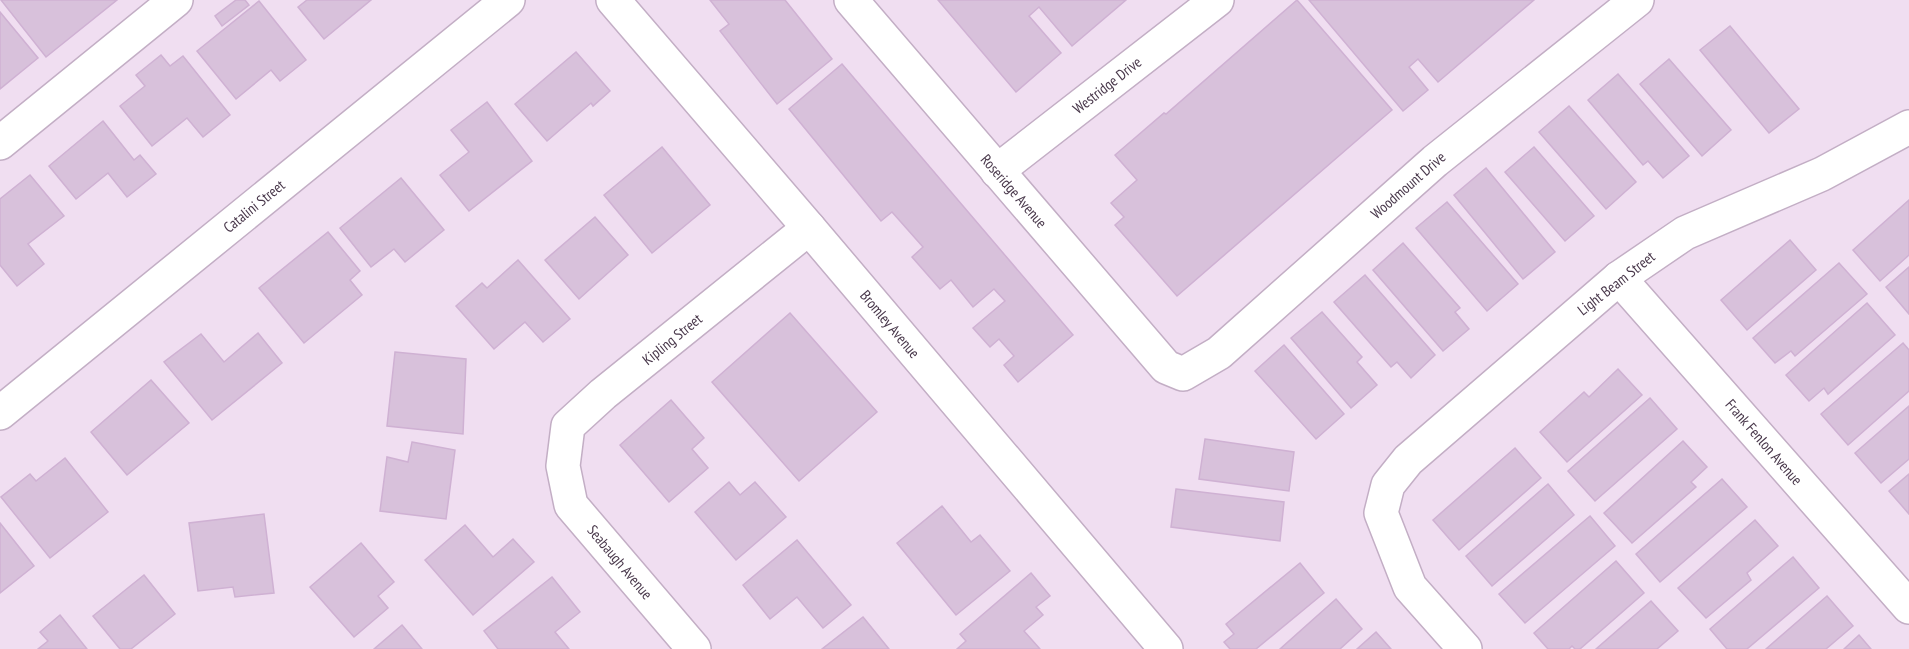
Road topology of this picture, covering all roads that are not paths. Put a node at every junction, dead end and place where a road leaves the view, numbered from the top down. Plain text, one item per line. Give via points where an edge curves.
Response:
1 (176, 0) edge
2 (508, 0) edge
3 (613, 0) edge
4 (851, 0) edge
5 (1637, 0) edge
6 (1212, 1) edge
7 (1909, 127) edge
8 (0, 143) edge
9 (997, 171) junction
10 (809, 228) junction
11 (1618, 278) junction
12 (1183, 374) joint
13 (0, 413) edge
14 (563, 466) joint
15 (1909, 607) edge
16 (694, 649) edge
17 (1166, 649) edge
18 (1465, 649) edge

1 - 8 street
2 - 13 street, Catalini Street
3 - 10 street, Bromley Avenue
4 - 9 street, Roseridge Avenue
5 - 12 street, Woodmount Drive via 1435,161 1220,353
6 - 9 street, Westridge Drive
7 - 11 street, Light Beam Street via 1822,174 1686,233
9 - 12 street, Roseridge Avenue via 1167,368
10 - 14 street, Kipling Street via 568,426
10 - 17 street, Bromley Avenue
11 - 15 street, Frank Fenlon Avenue
11 - 18 street, Light Beam Street via 1408,460 1388,485 1381,513 1410,587
14 - 16 street, Seabaugh Avenue via 571,505

